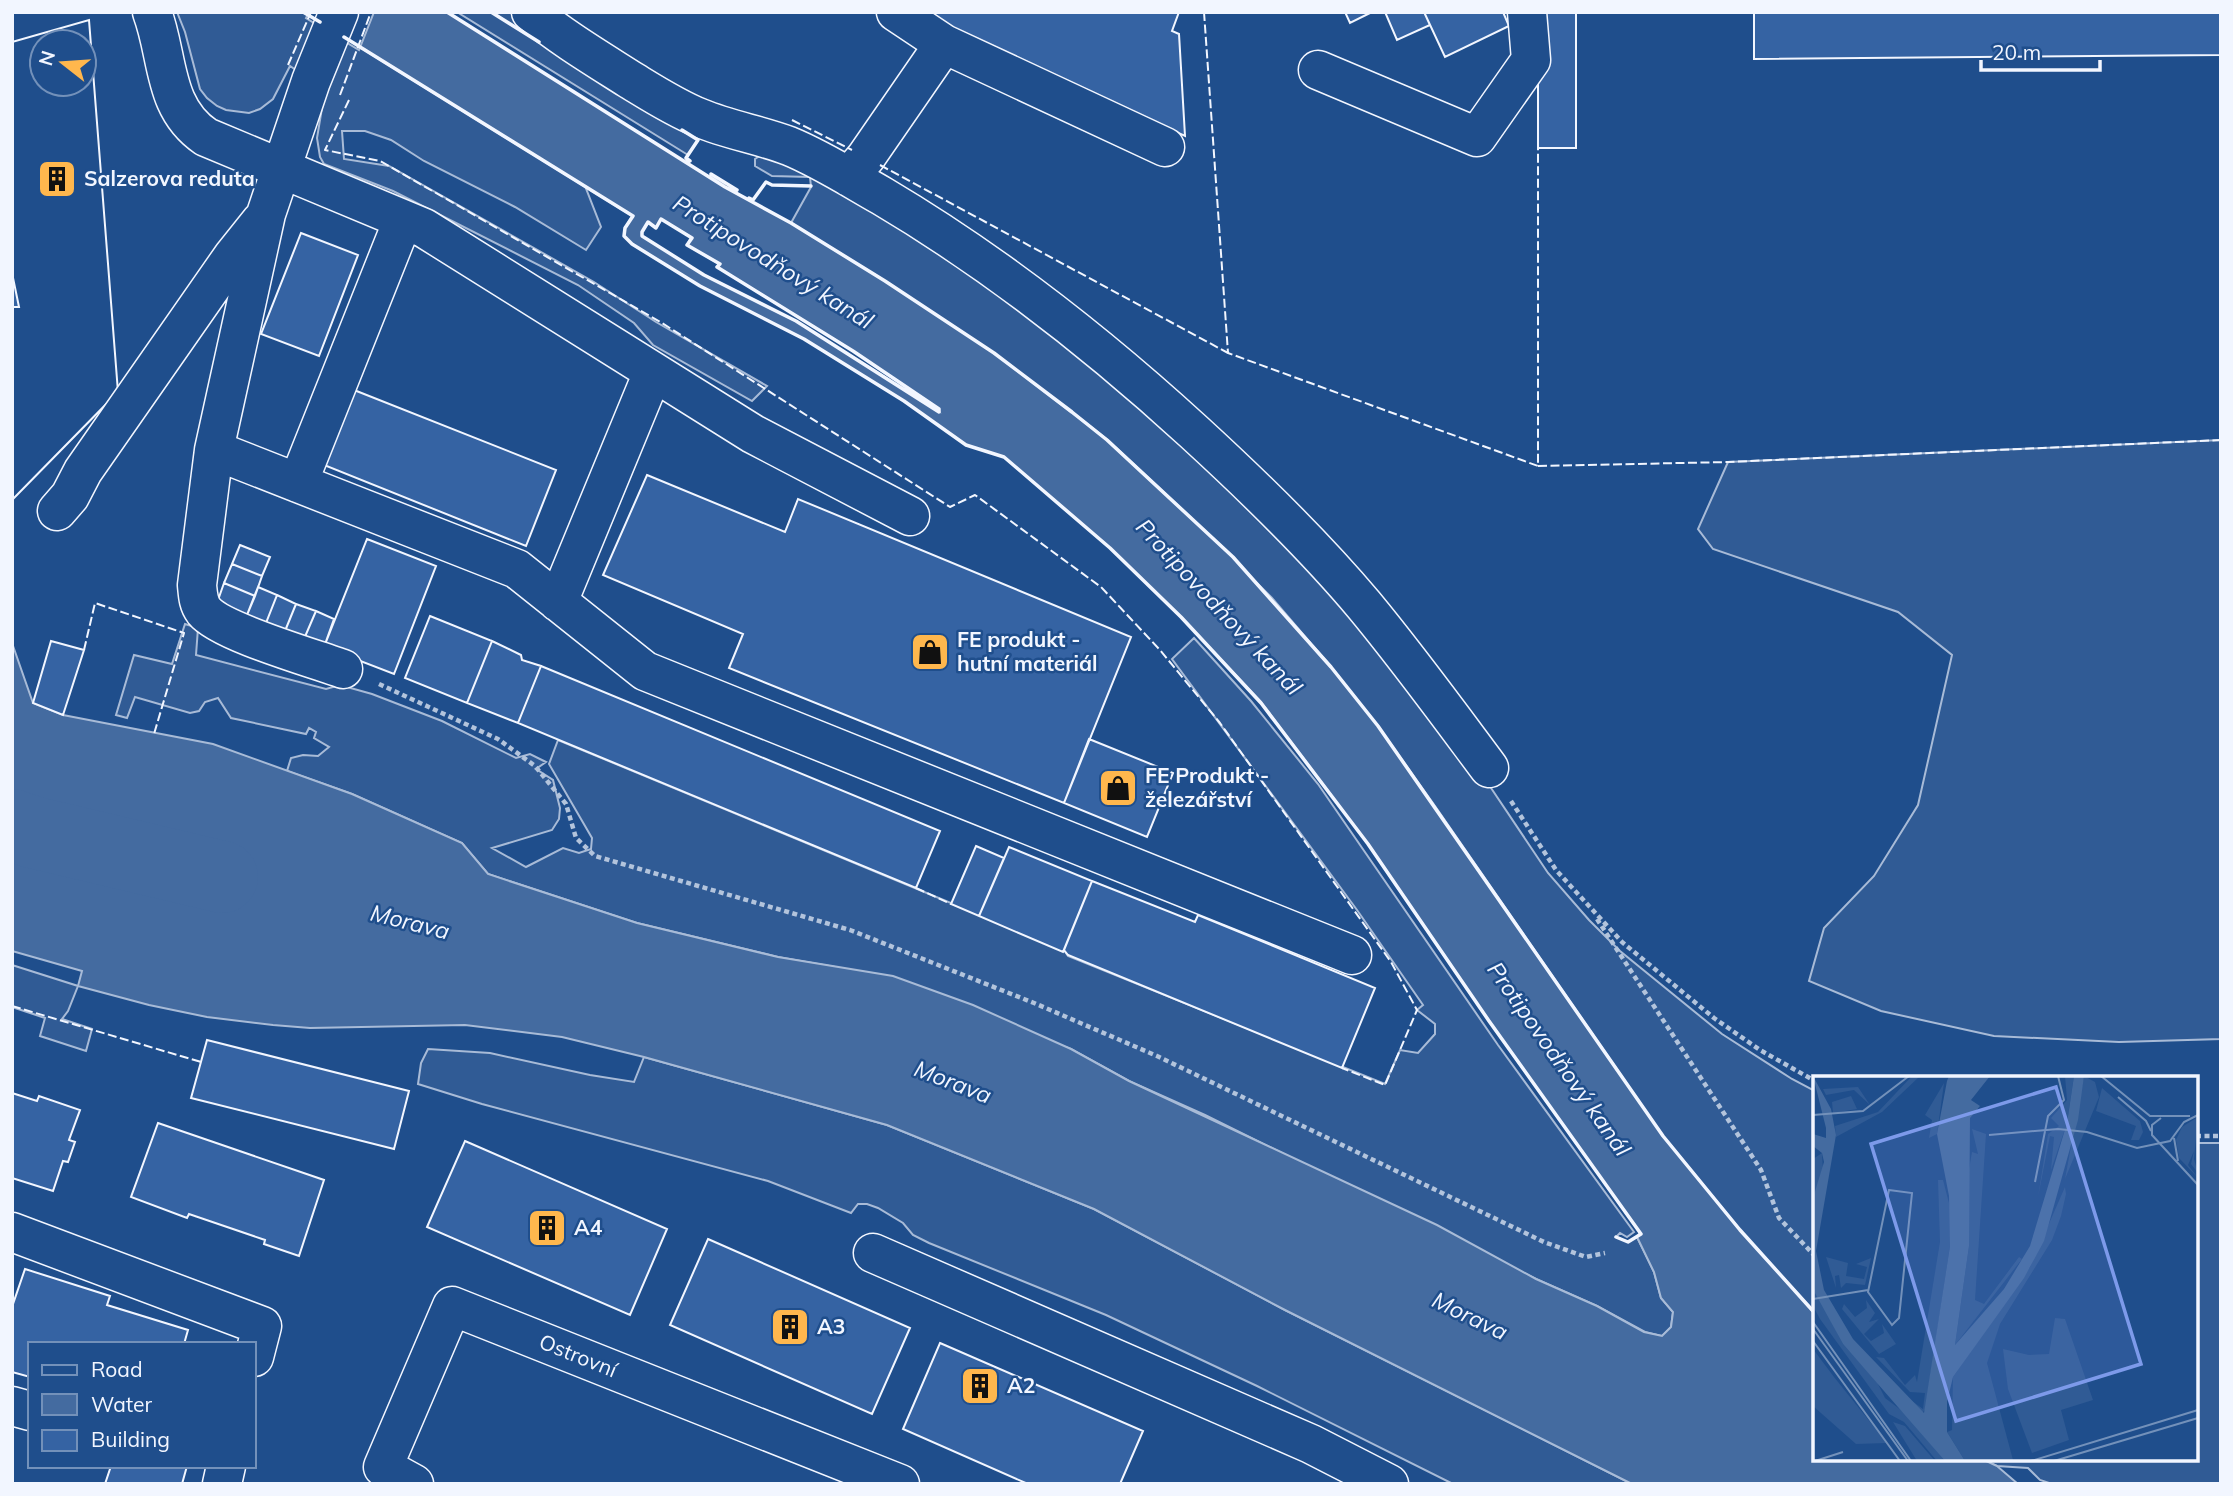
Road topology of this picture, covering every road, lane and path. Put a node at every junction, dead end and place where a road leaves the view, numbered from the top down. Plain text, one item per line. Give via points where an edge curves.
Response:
1 (152, 12) edge
2 (340, 12) edge
3 (531, 12) edge
4 (896, 12) edge
5 (1527, 12) edge
6 (944, 44) junction
7 (1318, 70) dead end
8 (1165, 147) dead end
9 (280, 168) junction
10 (849, 177) junction
11 (266, 214) junction
12 (403, 220) junction
13 (653, 372) junction
14 (214, 450) junction
15 (298, 483) junction
16 (57, 511) dead end
17 (910, 516) dead end
18 (558, 602) junction
19 (343, 668) joint
20 (1489, 768) joint
21 (1589, 906) junction
22 (1352, 955) dead end
23 (1813, 1080) edge
24 (2198, 1136) edge
25 (2221, 1136) edge
26 (12, 1232) edge
27 (873, 1253) dead end
28 (1605, 1253) dead end
29 (1813, 1254) edge
30 (256, 1348) edge
31 (414, 1484) edge
32 (900, 1484) edge
33 (1389, 1484) edge

1 - 9 street via 172,92 188,123 219,144
2 - 9 street
3 - 10 street via 662,99 700,118 791,147
4 - 6 street
5 - 7 street via 1531,60 1477,137
6 - 8 street
6 - 10 street
9 - 11 street
9 - 12 street
10 - 20 street via 1046,306 1209,446 1296,530 1363,604
11 - 14 street
11 - 16 street
12 - 13 street
12 - 15 street
13 - 17 street via 753,434
13 - 18 street
14 - 15 street
14 - 19 street via 197,585 203,610 225,627
15 - 18 street via 517,569
18 - 22 street via 645,671
19 - 28 path via 498,739 535,766 566,804 576,838 595,856 862,934 1157,1056 1544,1242 1586,1257
20 - 21 path via 1556,870
21 - 23 path via 1622,943 1714,1018
21 - 29 path via 1761,1170 1779,1218
24 - 25 path
26 - 30 street via 261,1326
27 - 33 street via 1311,1444
31 - 32 street, Ostrovní via 383,1466 452,1306

